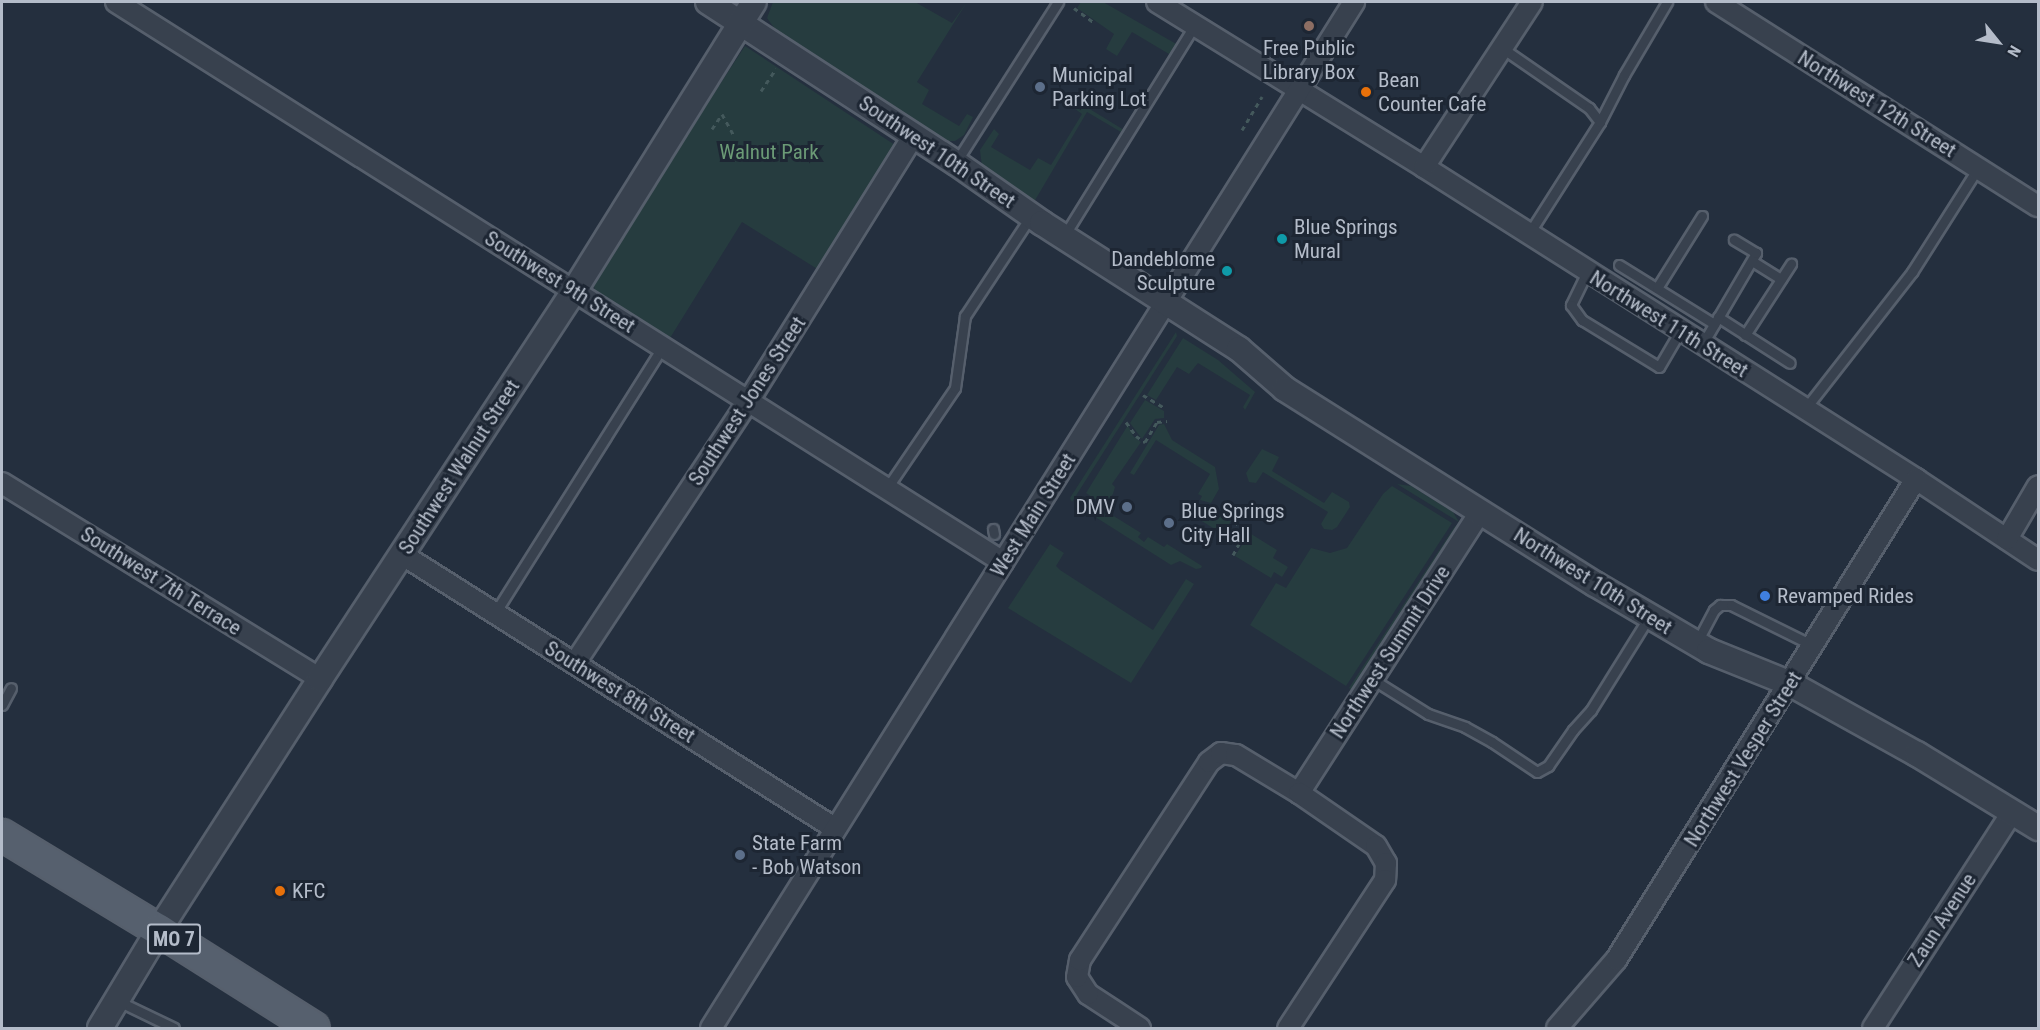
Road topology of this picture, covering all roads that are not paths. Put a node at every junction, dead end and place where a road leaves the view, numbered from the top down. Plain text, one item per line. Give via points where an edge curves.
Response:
1 (116, 2) edge
2 (708, 2) edge
3 (754, 2) edge
4 (1058, 2) edge
5 (1157, 2) edge
6 (1354, 2) edge
7 (1532, 2) edge
8 (1667, 2) edge
9 (1716, 2) edge
10 (741, 22) junction
11 (1195, 25) junction
12 (1502, 48) junction
13 (1299, 89) junction
14 (1600, 122) junction
15 (914, 135) junction
16 (956, 163) junction
17 (1424, 167) junction
18 (1978, 168) junction
19 (2038, 206) edge
20 (1031, 216) junction
21 (1702, 216) dead end
22 (1528, 235) junction
23 (1064, 236) junction
24 (1734, 240) dead end
25 (1752, 261) junction
26 (1619, 264) dead end
27 (1791, 264) dead end
28 (1587, 272) junction
29 (1781, 279) junction
30 (1657, 288) junction
31 (574, 291) junction
32 (1166, 303) junction
33 (1716, 321) junction
34 (1680, 331) junction
35 (1745, 334) junction
36 (1702, 345) junction
37 (663, 346) junction
38 (1790, 363) dead end
39 (749, 400) junction
40 (1805, 409) junction
41 (1916, 479) junction
42 (2, 483) edge
43 (2038, 486) edge
44 (887, 488) junction
45 (1481, 511) junction
46 (2007, 539) junction
47 (402, 555) junction
48 (2038, 560) edge
49 (1003, 562) junction
50 (495, 614) junction
51 (1649, 617) junction
52 (1696, 644) junction
53 (1814, 646) junction
54 (575, 663) junction
55 (320, 679) junction
56 (1372, 679) junction
57 (1791, 684) junction
58 (11, 688) dead end
59 (2, 705) edge
60 (1299, 793) junction
61 (2012, 812) junction
62 (2038, 828) edge
63 (836, 829) junction
64 (2, 835) edge
65 (159, 930) junction
66 (118, 1001) junction
67 (301, 1025) edge
68 (100, 1029) edge
69 (174, 1029) edge
70 (711, 1029) edge
71 (1140, 1029) edge
72 (1288, 1029) edge
73 (1557, 1029) edge
74 (1873, 1029) edge

1 - 31 street, Southwest 9th Street
2 - 10 street, Southwest 10th Street
3 - 10 street, Southwest Walnut Street
4 - 16 lane
5 - 11 street, Northwest 11th Street
6 - 13 street, West Main Street
7 - 12 street
8 - 14 lane
9 - 18 street, Northwest 12th Street
10 - 15 street, Southwest 10th Street
10 - 31 street, Southwest Walnut Street
11 - 13 street, Northwest 11th Street
11 - 23 lane
12 - 14 lane via 1589,108
12 - 17 street
13 - 17 street, Northwest 11th Street
13 - 32 street, West Main Street
14 - 22 lane
15 - 16 street, Southwest 10th Street
15 - 39 street, Southwest Jones Street
16 - 20 street, Southwest 10th Street
17 - 22 street, Northwest 11th Street
18 - 19 street, Northwest 12th Street
18 - 40 lane via 1912,272
20 - 23 street, Southwest 10th Street
20 - 44 lane via 965,316 956,387
21 - 30 lane
22 - 28 street, Northwest 11th Street
23 - 32 street, Southwest 10th Street
24 - 25 lane via 1756,253
25 - 29 lane
25 - 33 lane
26 - 30 lane
27 - 29 lane
28 - 34 street, Northwest 11th Street
28 - 34 lane via 1571,305 1582,320 1659,367
29 - 35 lane
30 - 33 lane
31 - 37 street, Southwest 9th Street
31 - 47 street, Southwest Walnut Street
32 - 45 street, Northwest 10th Street via 1239,349 1285,389
32 - 49 street, West Main Street
33 - 35 lane
33 - 36 lane
34 - 36 street, Northwest 11th Street
35 - 38 lane
36 - 40 street, Northwest 11th Street
37 - 39 street, Southwest 9th Street
37 - 50 lane
39 - 44 street, Southwest 9th Street
39 - 54 street, Southwest Jones Street
40 - 41 street, Northwest 11th Street
41 - 46 street, Northwest 11th Street
41 - 53 street, Northwest Vesper Street
42 - 55 street, Southwest 7th Terrace
43 - 46 street
44 - 49 street, Southwest 9th Street
45 - 51 street, Northwest 10th Street
45 - 56 street, Northwest Summit Drive
46 - 48 street, Northwest 11th Street
47 - 50 street, Southwest 8th Street
47 - 55 street, Southwest Walnut Street
49 - 63 street, West Main Street
50 - 54 street, Southwest 8th Street
51 - 52 street, Northwest 10th Street
51 - 56 lane via 1591,710 1548,766 1537,772 1492,742 1428,714
52 - 53 lane via 1720,604 1731,605
52 - 57 street, Northwest 10th Street
53 - 57 street, Northwest Vesper Street
54 - 63 street, Southwest 8th Street
55 - 65 street, Southwest Walnut Street
56 - 60 street, Northwest Summit Drive
57 - 61 street, Northwest 10th Street
57 - 73 street, Northwest Vesper Street via 1616,960
58 - 59 lane
60 - 71 street via 1236,755 1221,753 1209,762 1080,960 1077,977 1088,994
60 - 72 street via 1376,846 1386,863 1385,880
61 - 62 street, Northwest 10th Street
61 - 74 street, Zaun Avenue
63 - 70 street, West Main Street
64 - 65 main road, MO 7
65 - 66 street, Southwest Walnut Street
65 - 67 main road, MO 7
66 - 68 street, Southwest Walnut Street
66 - 69 lane

